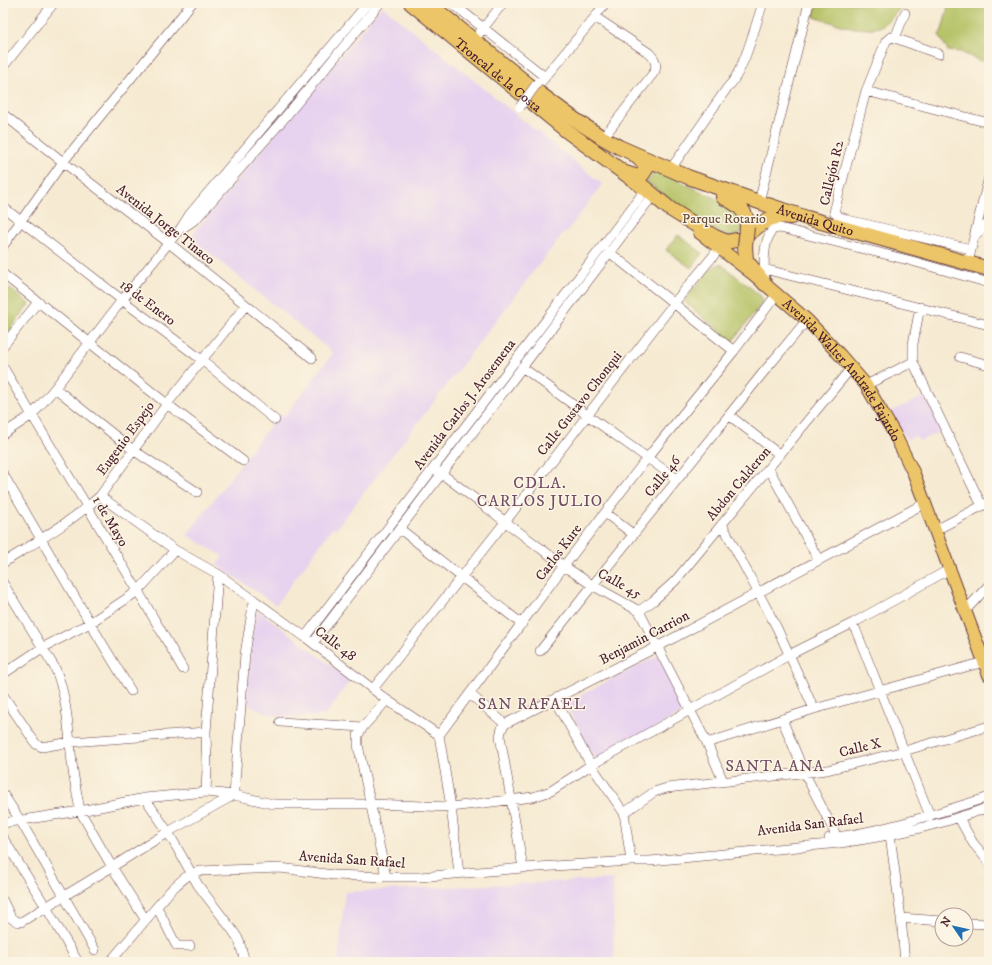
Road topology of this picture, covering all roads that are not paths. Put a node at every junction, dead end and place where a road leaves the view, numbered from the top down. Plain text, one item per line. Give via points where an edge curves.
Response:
1 (54, 3) edge
2 (192, 3) edge
3 (368, 3) edge
4 (380, 3) edge
5 (411, 3) edge
6 (452, 3) edge
7 (503, 3) edge
8 (605, 3) edge
9 (809, 3) edge
10 (434, 5) edge
11 (762, 6) dead end
12 (905, 13) dead end
13 (595, 17) junction
14 (483, 28) junction
15 (896, 38) junction
16 (474, 40) junction
17 (939, 54) dead end
18 (3, 67) edge
19 (540, 83) junction
20 (866, 91) junction
21 (520, 106) dead end
22 (3, 114) edge
23 (989, 123) edge
24 (603, 138) junction
25 (586, 146) joint
26 (633, 152) junction
27 (63, 162) junction
28 (670, 170) junction
29 (621, 171) junction
30 (688, 177) junction
31 (989, 177) edge
32 (649, 192) junction
33 (759, 202) junction
34 (3, 206) edge
35 (670, 209) junction
36 (20, 221) junction
37 (798, 222) junction
38 (989, 222) edge
39 (182, 228) junction
40 (749, 229) junction
41 (974, 237) junction
42 (169, 243) junction
43 (740, 244) junction
44 (3, 246) edge
45 (719, 249) junction
46 (971, 249) junction
47 (609, 252) junction
48 (968, 263) junction
49 (764, 269) junction
50 (989, 269) edge
51 (3, 274) edge
52 (989, 283) edge
53 (765, 284) junction
54 (777, 294) junction
55 (122, 300) junction
56 (38, 302) junction
57 (674, 303) junction
58 (246, 305) junction
59 (920, 307) junction
60 (807, 320) junction
61 (989, 325) edge
62 (89, 344) junction
63 (3, 346) edge
64 (734, 351) junction
65 (960, 357) dead end
66 (312, 358) dead end
67 (202, 360) junction
68 (913, 362) junction
69 (989, 365) edge
70 (3, 367) edge
71 (522, 367) junction
72 (852, 367) junction
73 (866, 385) junction
74 (55, 388) junction
75 (167, 404) junction
76 (32, 415) junction
77 (587, 415) junction
78 (729, 415) junction
79 (275, 420) dead end
80 (3, 434) edge
81 (133, 450) junction
82 (780, 455) junction
83 (648, 457) junction
84 (243, 461) dead end
85 (433, 468) junction
86 (769, 469) junction
87 (3, 474) edge
88 (441, 474) junction
89 (677, 479) junction
90 (197, 492) dead end
91 (100, 496) junction
92 (925, 503) junction
93 (986, 504) edge
94 (87, 508) junction
95 (605, 513) junction
96 (504, 522) junction
97 (722, 524) junction
98 (400, 529) junction
99 (936, 530) junction
100 (633, 534) junction
101 (41, 539) junction
102 (175, 550) junction
103 (818, 559) junction
104 (3, 563) edge
105 (564, 566) junction
106 (950, 569) junction
107 (218, 574) junction
108 (461, 577) junction
109 (3, 583) edge
110 (592, 585) junction
111 (989, 585) edge
112 (138, 592) junction
113 (758, 592) junction
114 (254, 600) junction
115 (639, 611) junction
116 (965, 611) junction
117 (90, 623) junction
118 (853, 623) junction
119 (522, 624) junction
120 (305, 637) junction
121 (313, 643) junction
122 (657, 647) junction
123 (42, 648) junction
124 (540, 651) dead end
125 (789, 655) junction
126 (984, 662) junction
127 (182, 669) dead end
128 (3, 674) edge
129 (989, 675) edge
130 (373, 689) junction
131 (131, 691) dead end
132 (879, 691) junction
133 (470, 694) junction
134 (3, 695) edge
135 (555, 699) junction
136 (387, 700) junction
137 (814, 709) junction
138 (690, 711) junction
139 (782, 719) junction
140 (280, 722) dead end
141 (505, 724) junction
142 (989, 726) edge
143 (363, 727) junction
144 (206, 732) junction
145 (439, 735) junction
146 (71, 742) junction
147 (707, 743) junction
148 (904, 751) junction
149 (591, 766) junction
150 (804, 772) junction
151 (723, 781) junction
152 (206, 792) junction
153 (3, 794) edge
154 (234, 795) junction
155 (989, 796) edge
156 (145, 798) junction
157 (511, 800) junction
158 (371, 804) junction
159 (451, 807) junction
160 (989, 807) edge
161 (80, 811) junction
162 (624, 813) junction
163 (930, 816) junction
164 (959, 818) junction
165 (20, 820) junction
166 (3, 823) edge
167 (168, 832) junction
168 (890, 835) junction
169 (837, 837) junction
170 (3, 838) edge
171 (631, 861) junction
172 (989, 862) edge
173 (112, 867) junction
174 (523, 868) junction
175 (192, 873) junction
176 (459, 873) junction
177 (386, 878) junction
178 (63, 896) junction
179 (3, 902) edge
180 (156, 906) junction
181 (46, 907) junction
182 (901, 918) junction
183 (145, 919) junction
184 (934, 920) edge
185 (974, 923) edge
186 (989, 924) edge
187 (190, 946) dead end
188 (95, 950) dead end
189 (78, 962) edge
190 (110, 962) edge
191 (245, 962) edge
192 (905, 962) edge

1 - 18 street
2 - 27 street
3 - 39 street via 190,214
4 - 39 street via 196,219
5 - 25 highway, Troncal de la Costa
6 - 14 street
7 - 14 street
8 - 13 street
9 - 33 street
10 - 16 highway, Troncal de la Costa
11 - 28 street via 733,82
12 - 15 street
13 - 19 street
13 - 24 street via 649,53 657,66
14 - 16 street
14 - 19 street
15 - 17 street
15 - 20 street, Callejón R2 via 891,37 886,41
16 - 19 highway, Troncal de la Costa
19 - 21 street, bridge
19 - 24 highway, Troncal de la Costa via 574,120
20 - 23 street
20 - 46 street, Callejón R2 via 835,214 848,220
22 - 27 street, Avenida Jorge Tinaco
24 - 26 highway, Avenida Quito
25 - 29 highway, Avenida Walter Andrade Fajardo
26 - 28 highway, Avenida Quito
26 - 29 highway via 644,163 646,169 638,177
27 - 36 street
27 - 42 street, Avenida Jorge Tinaco
28 - 30 highway, Avenida Quito
29 - 32 highway, Avenida Walter Andrade Fajardo
30 - 33 highway, Avenida Quito
30 - 40 highway via 740,206
31 - 41 street
32 - 35 highway, Avenida Walter Andrade Fajardo
32 - 47 street, Avenida Carlos J. Arosemena
32 - 85 street, Avenida Carlos J. Arosemena
33 - 37 highway, Avenida Quito
34 - 36 street, 18 de Enero
35 - 43 highway via 716,237
35 - 45 main road, Avenida Walter Andrade Fajardo
36 - 44 street
36 - 55 street, 18 de Enero
37 - 40 highway via 774,217
37 - 48 highway, Avenida Quito
37 - 49 street via 776,228 772,232 766,249
37 - 52 street via 912,261
38 - 41 street
39 - 42 street
40 - 43 highway, bridge
41 - 46 street
42 - 55 street
42 - 58 street, Avenida Jorge Tinaco
43 - 53 highway via 746,260
45 - 53 main road, Avenida Walter Andrade Fajardo
45 - 57 street, Calle Gustavo Chonqui
46 - 48 street
47 - 57 street
47 - 71 street, Avenida Carlos J. Arosemena
48 - 50 highway, Avenida Quito
49 - 53 street
49 - 59 street
51 - 56 street
53 - 54 main road, Avenida Walter Andrade Fajardo
54 - 60 main road, Avenida Walter Andrade Fajardo
54 - 64 street, Carlos Kure
55 - 62 street
55 - 67 street, 18 de Enero
56 - 62 street
56 - 63 street
57 - 64 street
57 - 77 street, Calle Gustavo Chonqui
58 - 66 street, Avenida Jorge Tinaco
58 - 67 street, Eugenio Espejo
59 - 61 street
59 - 68 street via 913,344
60 - 72 main road, Avenida Walter Andrade Fajardo
60 - 78 street, Calle 46
62 - 74 street
62 - 75 street
64 - 83 street, Carlos Kure
65 - 69 street
67 - 75 street, Eugenio Espejo
67 - 79 street, 18 de Enero
68 - 73 street
68 - 93 street
70 - 76 street, 1 de Mayo
71 - 77 street
71 - 88 street, Avenida Carlos J. Arosemena
72 - 73 main road, Avenida Walter Andrade Fajardo
72 - 82 street, Abdon Calderon
73 - 92 main road, Avenida Walter Andrade Fajardo via 898,440
74 - 76 street
74 - 81 street
75 - 81 street, Eugenio Espejo
75 - 84 street
76 - 80 street
76 - 94 street, 1 de Mayo
77 - 83 street
77 - 96 street, Calle Gustavo Chonqui
78 - 82 street
78 - 89 street, Calle 46
81 - 90 street
81 - 91 street, Eugenio Espejo
82 - 86 street, Abdon Calderon
83 - 89 street
83 - 95 street, Carlos Kure
85 - 88 street, Calle 45
85 - 120 street, Avenida Carlos J. Arosemena
86 - 97 street, Abdon Calderon
86 - 103 street
87 - 101 street
88 - 96 street, Calle 45
88 - 98 street, Avenida Carlos J. Arosemena
89 - 100 street, Calle 46
91 - 94 street, Eugenio Espejo
91 - 102 street, Calle 48
92 - 99 main road, Avenida Walter Andrade Fajardo
92 - 103 street, Benjamin Carrion
93 - 99 street
94 - 101 street, Eugenio Espejo
94 - 112 street, 1 de Mayo
95 - 100 street
95 - 105 street, Carlos Kure
96 - 105 street, Calle 45
96 - 108 street, Calle Gustavo Chonqui
97 - 113 street
97 - 115 street, Abdon Calderon via 675,581
98 - 108 street
98 - 121 street, Avenida Carlos J. Arosemena
99 - 106 main road, Avenida Walter Andrade Fajardo
100 - 110 street, Calle 46
101 - 104 street, Eugenio Espejo
101 - 117 street
102 - 107 street, Calle 48
102 - 112 street
103 - 113 street, Benjamin Carrion
105 - 110 street, Calle 45
105 - 119 street, Carlos Kure
106 - 116 main road, Avenida Walter Andrade Fajardo
106 - 118 street
107 - 114 street, Calle 48
107 - 144 street
108 - 119 street
108 - 130 street, Calle Gustavo Chonqui
109 - 123 street
110 - 115 street, Calle 45
110 - 124 street, Calle 46
111 - 116 street
112 - 117 street
112 - 127 street, 1 de Mayo
113 - 122 street, Benjamin Carrion
113 - 125 street
114 - 120 street, Calle 48
114 - 154 street via 245,654
115 - 122 street, Calle 45
116 - 126 main road, Avenida Walter Andrade Fajardo
117 - 123 street
117 - 131 street
118 - 125 street
118 - 132 street
119 - 133 street, Carlos Kure
120 - 121 street, Calle 48
121 - 130 street, Calle 48
122 - 135 street, Benjamin Carrion
122 - 138 street, Calle 45
123 - 128 street
123 - 146 street via 60,681
125 - 137 street
125 - 138 street
126 - 129 main road, Avenida Walter Andrade Fajardo
126 - 132 street
130 - 136 street, Calle 48
132 - 137 street
132 - 148 street
133 - 141 street
133 - 145 street, Carlos Kure
134 - 146 street via 39,746
135 - 141 street, Benjamin Carrion
135 - 149 street
136 - 143 street
136 - 145 street, Calle 48
137 - 139 street
138 - 147 street, Calle 45
138 - 149 street
139 - 147 street
139 - 150 street
140 - 143 street
141 - 157 street via 500,736
142 - 148 street, Calle X
143 - 158 street via 358,735 358,745
144 - 146 street
144 - 152 street
145 - 159 street
146 - 161 street
147 - 151 street, Calle 45
148 - 150 street, Calle X via 827,770
148 - 163 street
149 - 157 street via 550,791 533,797
149 - 162 street
150 - 151 street, Calle X
150 - 169 street
151 - 162 street, Calle X via 660,790
152 - 154 street
152 - 156 street
153 - 165 street
154 - 158 street via 273,804
154 - 167 street
155 - 163 street, Avenida San Rafael
156 - 161 street
156 - 167 street
157 - 159 street
157 - 174 street
158 - 159 street
158 - 177 street
159 - 176 street
160 - 164 street, Avenida San Rafael
161 - 165 street
161 - 173 street
162 - 171 street
163 - 169 street, Avenida San Rafael
164 - 168 street, Avenida San Rafael
164 - 172 street via 973,843
165 - 166 street
165 - 178 street
167 - 173 street
167 - 175 street
168 - 171 street, Avenida San Rafael via 840,843
168 - 182 street
169 - 171 street, Avenida San Rafael via 651,856
170 - 181 street
171 - 174 street, Avenida San Rafael
173 - 178 street
173 - 183 street
174 - 176 street, Avenida San Rafael
175 - 177 street, Avenida San Rafael via 206,870 280,868
175 - 180 street, Avenida San Rafael via 181,880
175 - 191 street via 239,940
176 - 177 street, Avenida San Rafael
178 - 181 street
178 - 188 street
179 - 181 street via 11,918 18,922
180 - 183 street, Avenida San Rafael
180 - 187 street via 176,945
181 - 189 street
182 - 184 street
182 - 192 street
183 - 190 street, Avenida San Rafael
185 - 186 street

